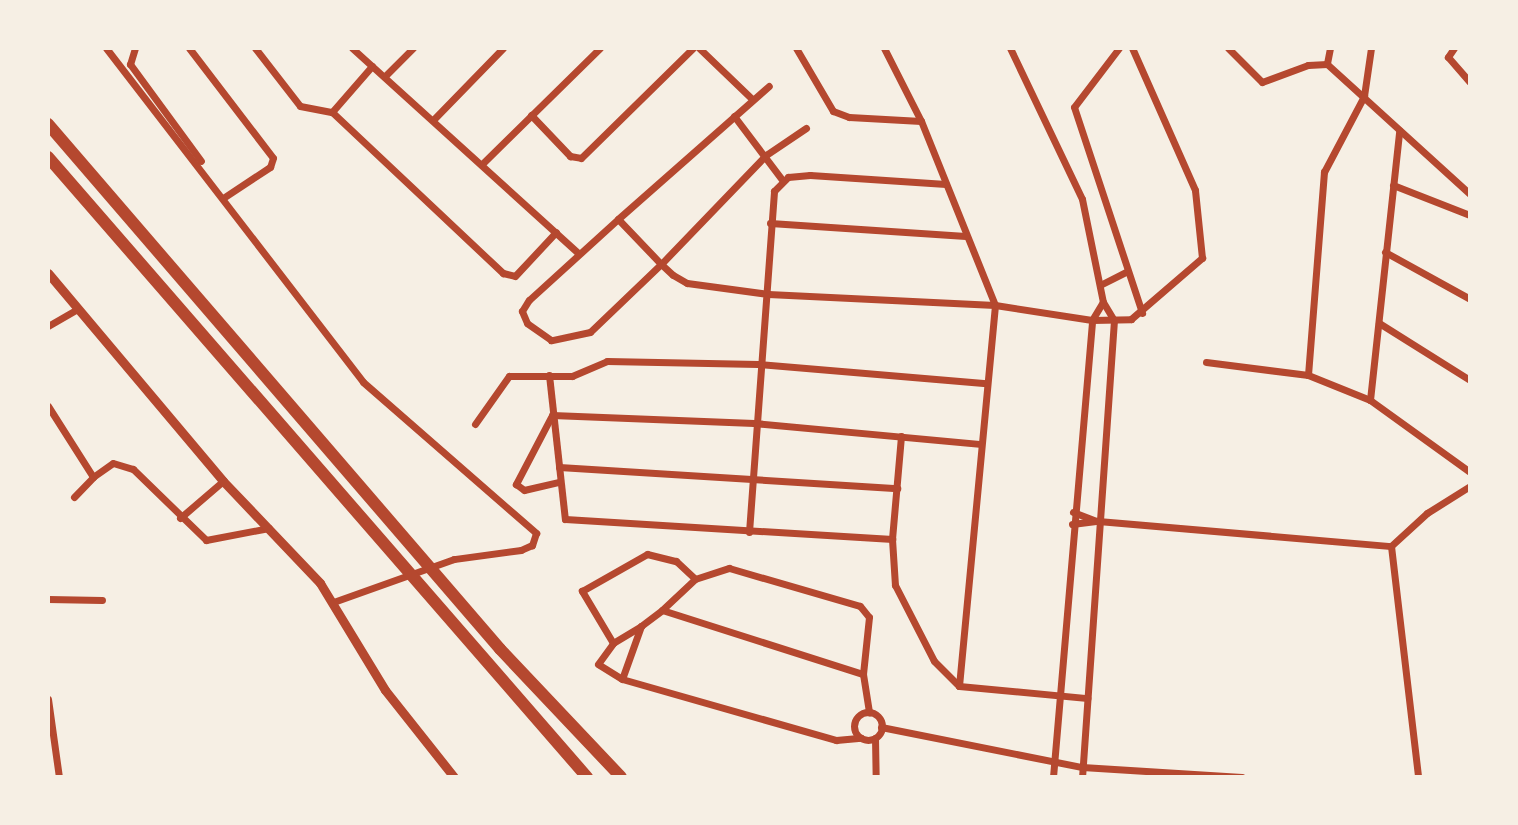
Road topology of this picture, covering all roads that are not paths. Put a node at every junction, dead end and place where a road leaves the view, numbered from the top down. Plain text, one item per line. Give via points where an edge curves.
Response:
1 (106, 48) edge
2 (135, 48) edge
3 (189, 48) edge
4 (255, 48) edge
5 (352, 48) edge
6 (413, 48) edge
7 (503, 48) edge
8 (600, 48) edge
9 (693, 48) edge
10 (699, 48) edge
11 (796, 48) edge
12 (884, 48) edge
13 (1010, 48) edge
14 (1119, 48) edge
15 (1132, 48) edge
16 (1228, 48) edge
17 (1330, 48) edge
18 (1371, 48) edge
19 (1454, 48) edge
20 (1327, 64) junction
21 (372, 66) junction
22 (386, 75) junction
23 (1470, 82) edge
24 (769, 86) dead end
25 (1364, 96) junction
26 (752, 99) junction
27 (332, 112) junction
28 (531, 115) junction
29 (734, 116) junction
30 (434, 119) junction
31 (921, 121) junction
32 (48, 124) edge
33 (806, 128) dead end
34 (1399, 131) junction
35 (766, 155) junction
36 (48, 157) edge
37 (483, 163) junction
38 (783, 181) junction
39 (946, 184) junction
40 (1393, 185) junction
41 (1470, 194) edge
42 (224, 197) junction
43 (1470, 215) edge
44 (618, 219) junction
45 (770, 223) junction
46 (556, 232) junction
47 (966, 236) junction
48 (1385, 252) junction
49 (578, 253) junction
50 (661, 264) junction
51 (1127, 271) junction
52 (48, 273) edge
53 (1102, 284) junction
54 (768, 294) junction
55 (1470, 299) edge
56 (1103, 302) junction
57 (995, 305) junction
58 (76, 310) junction
59 (1142, 313) junction
60 (1092, 320) junction
61 (1114, 320) junction
62 (1379, 323) junction
63 (48, 326) edge
64 (1206, 362) dead end
65 (758, 364) junction
66 (549, 375) junction
67 (1308, 375) junction
68 (1470, 380) edge
69 (986, 383) junction
70 (1370, 400) junction
71 (49, 410) edge
72 (552, 415) junction
73 (754, 423) junction
74 (475, 424) dead end
75 (901, 436) junction
76 (979, 444) junction
77 (559, 467) junction
78 (1470, 472) edge
79 (750, 476) junction
80 (93, 477) junction
81 (223, 481) junction
82 (559, 482) junction
83 (1470, 486) edge
84 (897, 488) junction
85 (74, 497) dead end
86 (1073, 512) junction
87 (180, 518) junction
88 (1098, 521) junction
89 (1072, 524) junction
90 (269, 528) junction
91 (749, 532) junction
92 (892, 539) junction
93 (1391, 546) junction
94 (695, 579) junction
95 (48, 599) edge
96 (102, 600) dead end
97 (333, 602) junction
98 (662, 610) junction
99 (641, 626) junction
100 (613, 643) junction
101 (863, 674) junction
102 (622, 679) junction
103 (959, 686) junction
104 (1058, 695) junction
105 (1087, 698) junction
106 (48, 699) edge
107 (869, 713) junction
108 (881, 727) junction
109 (861, 738) junction
110 (875, 738) junction
111 (1053, 763) junction
112 (1082, 767) junction
113 (59, 777) edge
114 (454, 777) edge
115 (587, 777) edge
116 (621, 777) edge
117 (876, 777) edge
118 (1053, 777) edge
119 (1082, 777) edge
120 (1242, 777) edge
121 (1418, 777) edge

1 - 42 street
2 - 42 street via 130,64
3 - 42 street via 273,158 270,167
4 - 27 street via 300,106
5 - 21 street
6 - 22 street
7 - 30 street
8 - 28 street
9 - 28 street via 581,158 570,156
10 - 26 street
11 - 31 street via 833,111 849,117
12 - 31 street
13 - 53 street via 1082,199
14 - 51 street via 1074,107
15 - 59 street via 1195,190 1203,254
16 - 20 street via 1262,82 1308,65
17 - 20 street
18 - 25 street
19 - 23 street via 1448,57
20 - 25 street
21 - 22 street
21 - 27 street
22 - 30 street
24 - 26 street
25 - 34 street
25 - 67 street via 1324,172
26 - 29 street
27 - 46 street via 508,276 519,272
28 - 37 street
29 - 35 street
29 - 44 street
30 - 37 street
31 - 39 street
32 - 116 highway via 500,649
33 - 35 street
34 - 40 street
34 - 41 street
35 - 38 street
35 - 50 street
36 - 115 highway
37 - 46 street
38 - 39 street via 810,175
38 - 45 street via 770,200
39 - 47 street
40 - 43 street
40 - 48 street
42 - 97 street via 363,382 536,533 532,545 521,550 454,559
44 - 49 street
44 - 50 street
45 - 47 street
45 - 54 street
46 - 49 street
47 - 57 street
48 - 55 street
48 - 62 street
49 - 50 street via 523,308 532,329 551,340 590,332
50 - 54 street via 687,283
51 - 53 street
51 - 59 street
52 - 58 street
53 - 56 street
54 - 57 street
54 - 65 street
56 - 60 street
56 - 61 street
57 - 60 street
57 - 69 street
58 - 63 street
58 - 81 street
59 - 61 street
60 - 61 street
60 - 86 street
61 - 88 street
62 - 68 street
62 - 70 street
64 - 67 street
65 - 66 street via 607,361 580,375
65 - 69 street
65 - 73 street
66 - 72 street
66 - 74 street via 509,376
67 - 70 street
69 - 76 street
70 - 78 street
71 - 80 street
72 - 73 street
72 - 77 street
72 - 82 street via 516,484 524,490
73 - 75 street
73 - 79 street
75 - 76 street
75 - 84 street
76 - 103 street
77 - 79 street
77 - 82 street
79 - 84 street
79 - 91 street
80 - 85 street
80 - 87 street via 113,463 133,469
81 - 87 street
81 - 90 street
82 - 91 street via 565,519
83 - 93 street via 1427,513
84 - 92 street
86 - 88 street
86 - 89 street
87 - 90 street via 206,540
88 - 89 street
88 - 93 street
88 - 105 street
89 - 104 street
90 - 97 street
91 - 92 street
92 - 103 street via 895,585 934,661
93 - 121 street
94 - 98 street
94 - 100 street via 676,561 647,554 582,591
94 - 101 street via 734,569 860,606 869,617
95 - 96 street
97 - 114 street via 385,690
98 - 99 street
98 - 101 street
99 - 100 street
99 - 102 street
100 - 102 street via 599,667
101 - 107 street
102 - 109 street via 836,740
103 - 104 street
104 - 105 street
104 - 111 street
105 - 112 street
106 - 113 street
107 - 108 street
107 - 109 street via 854,722
108 - 110 street
108 - 111 street
109 - 110 street
110 - 117 street
111 - 112 street
111 - 118 street
112 - 119 street
112 - 120 street

